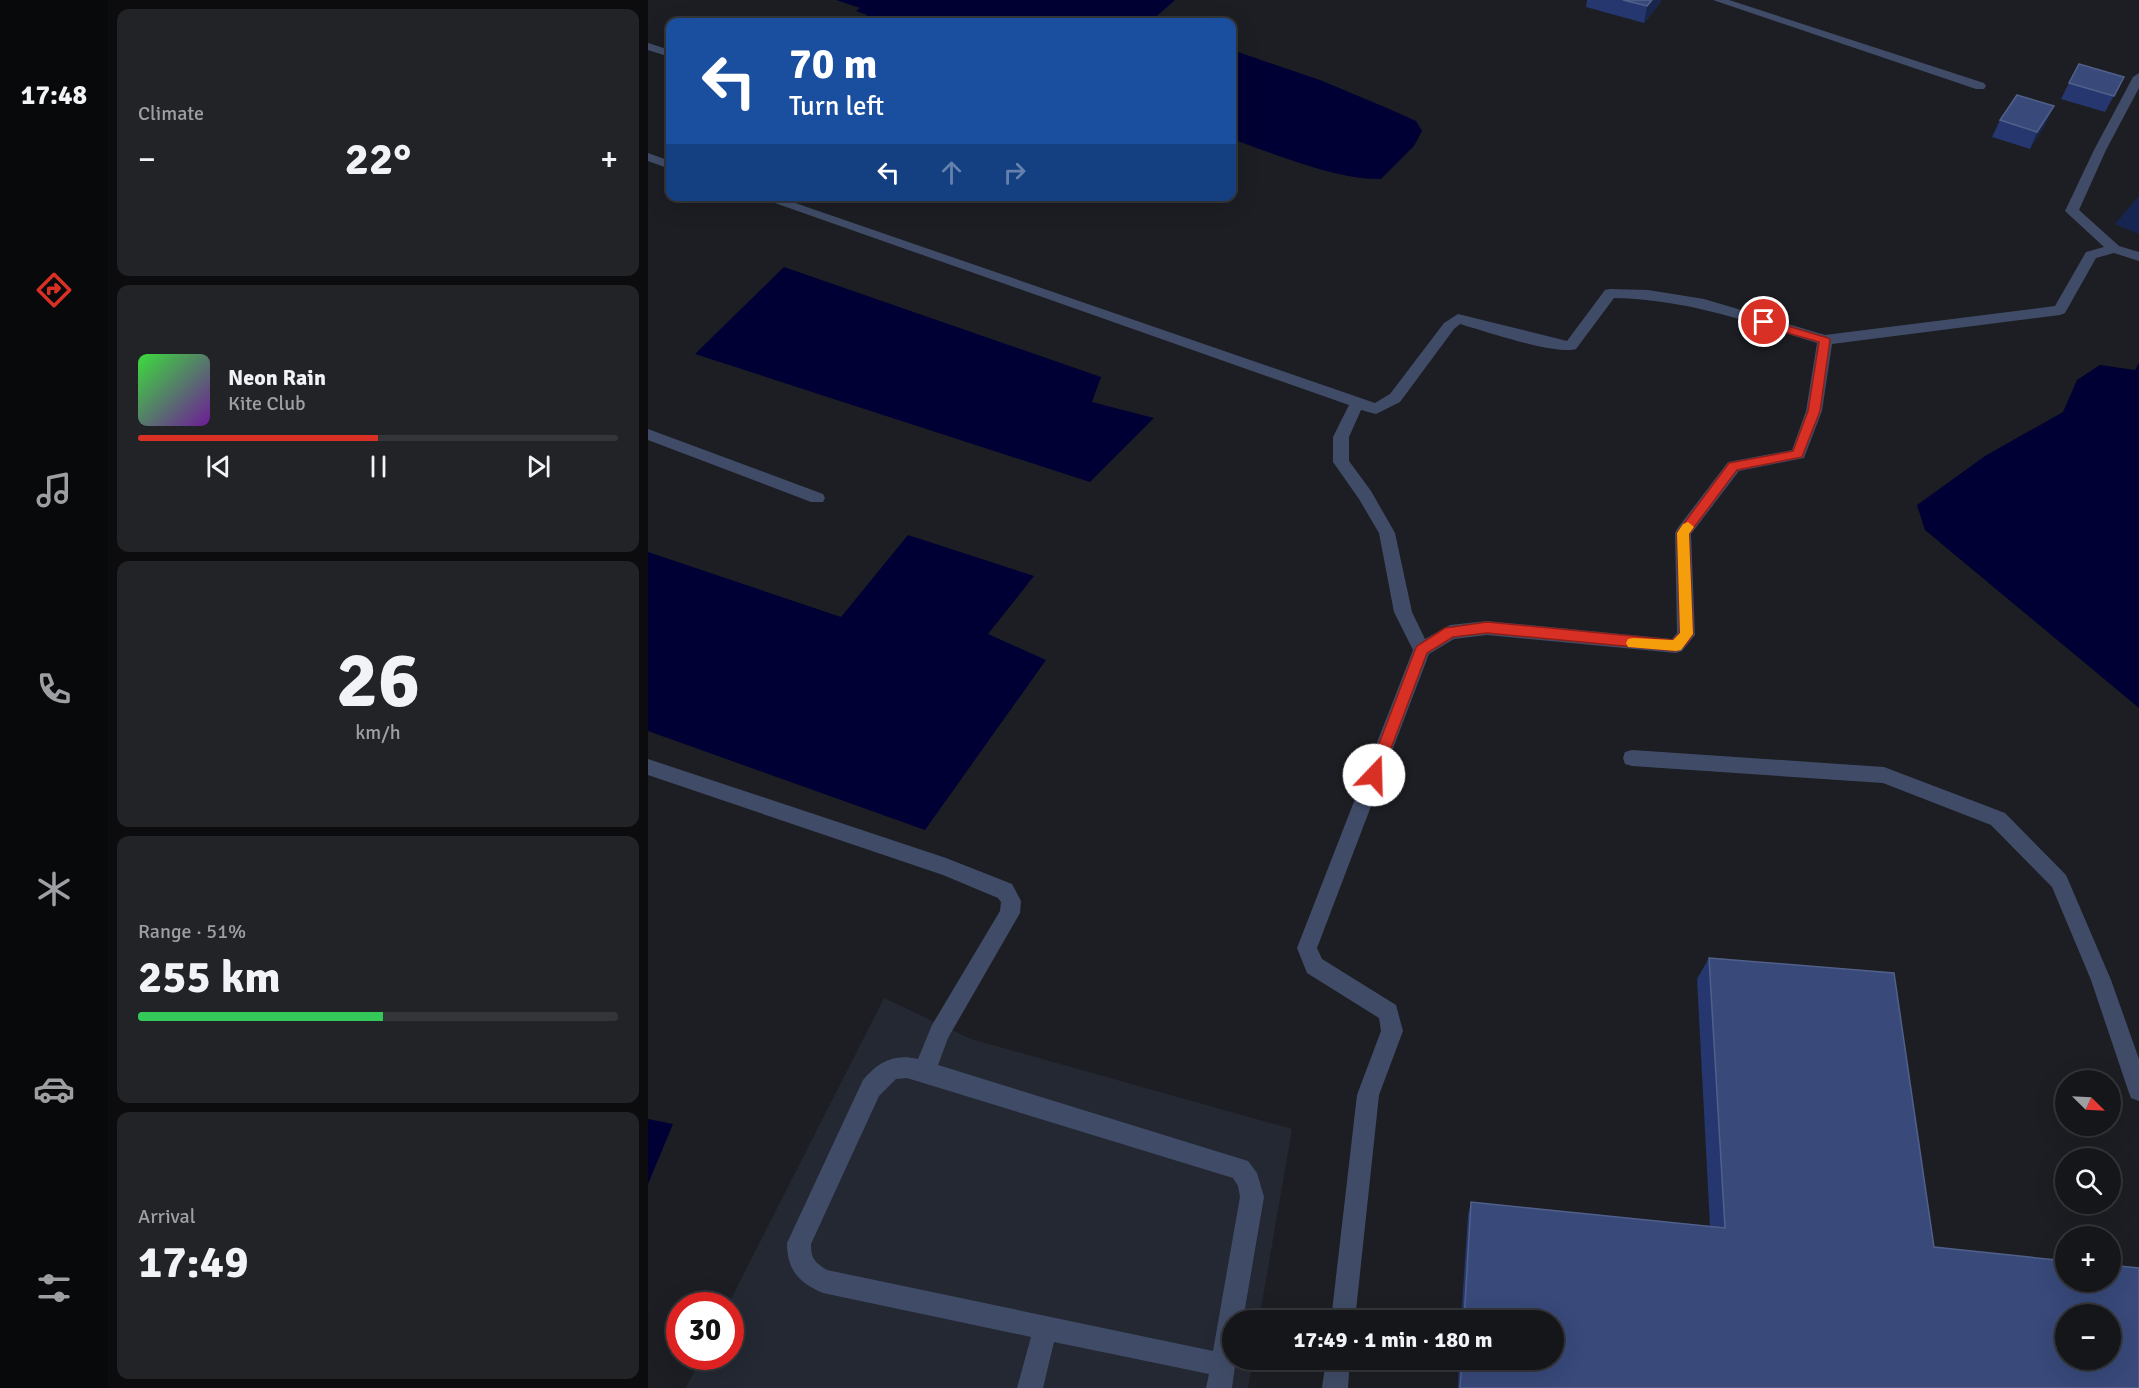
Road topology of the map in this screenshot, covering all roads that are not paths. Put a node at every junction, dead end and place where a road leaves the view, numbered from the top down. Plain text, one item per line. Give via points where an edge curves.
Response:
1 (1718, 0) edge
2 (648, 46) edge
3 (666, 53) edge
4 (2139, 77) edge
5 (1980, 86) dead end
6 (648, 157) edge
7 (666, 164) edge
8 (775, 201) edge
9 (2114, 249) junction
10 (2139, 257) edge
11 (1825, 340) junction
12 (1357, 403) junction
13 (648, 434) edge
14 (817, 498) dead end
15 (1422, 650) junction
16 (1632, 758) dead end
17 (648, 767) edge
18 (924, 1072) junction
19 (2139, 1090) edge
20 (1344, 1310) edge
21 (1045, 1328) junction
22 (1337, 1370) edge
23 (1221, 1376) edge
24 (1030, 1388) edge
25 (1335, 1388) edge

1 - 5 street
2 - 3 street
4 - 9 street via 2072,211
6 - 7 street
8 - 12 street
9 - 10 street
9 - 11 street via 2091,255 2060,310
11 - 12 street via 1704,304 1648,294 1610,293 1571,346 1458,319 1395,398 1376,409
11 - 15 street via 1814,411 1798,454 1734,466 1683,533 1686,634 1676,646 1487,628 1450,632
12 - 15 street via 1341,437 1341,462 1387,533 1403,612
13 - 14 street
15 - 20 street via 1307,948 1314,966 1388,1012 1392,1031 1368,1095
16 - 19 street via 1884,775 1998,819 2059,881 2101,980
17 - 18 street via 946,867 1005,891 1011,901 1010,913 940,1032
18 - 21 street via 896,1067 880,1076 871,1088 799,1243 799,1261 807,1272 823,1281
18 - 23 street via 1240,1169 1249,1180 1252,1197
21 - 23 street
21 - 24 street
22 - 25 street

